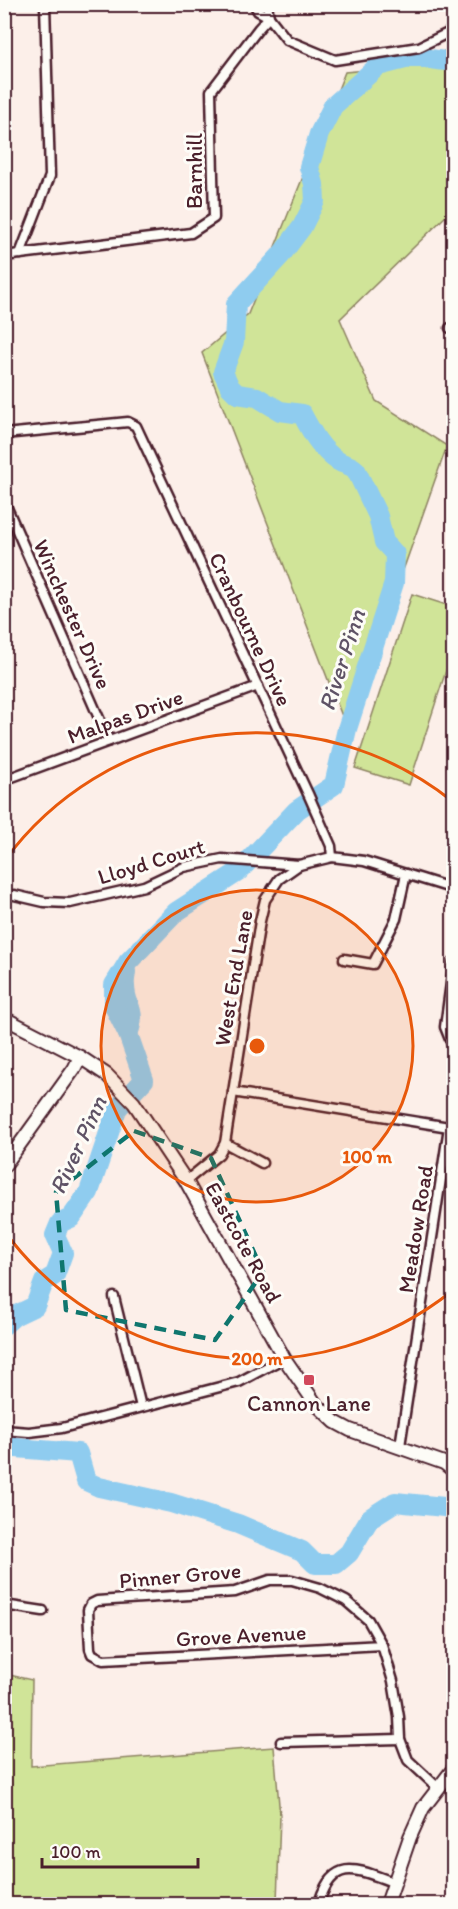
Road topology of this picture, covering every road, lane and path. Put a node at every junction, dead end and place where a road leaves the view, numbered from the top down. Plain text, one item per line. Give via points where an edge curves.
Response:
1 (45, 4) edge
2 (254, 4) edge
3 (267, 4) edge
4 (269, 17) junction
5 (453, 30) edge
6 (20, 254) junction
7 (4, 256) edge
8 (4, 434) edge
9 (4, 501) edge
10 (258, 686) junction
11 (110, 741) junction
12 (4, 780) edge
13 (332, 857) junction
14 (299, 865) junction
15 (406, 874) junction
16 (453, 889) edge
17 (14, 895) dead end
18 (344, 959) dead end
19 (453, 962) edge
20 (4, 1018) edge
21 (453, 1049) edge
22 (80, 1057) junction
23 (233, 1092) junction
24 (225, 1143) junction
25 (262, 1163) dead end
26 (4, 1166) edge
27 (186, 1181) junction
28 (114, 1297) dead end
29 (284, 1358) junction
30 (141, 1407) junction
31 (4, 1430) edge
32 (400, 1446) junction
33 (453, 1471) edge
34 (4, 1605) edge
35 (44, 1611) dead end
36 (382, 1645) junction
37 (104, 1660) joint
38 (400, 1739) junction
39 (281, 1742) dead end
40 (453, 1768) edge
41 (437, 1787) junction
42 (393, 1882) junction
43 (320, 1900) dead end
44 (387, 1905) edge

1 - 6 street via 50,176
2 - 4 street
3 - 4 street
4 - 5 street via 287,40 335,60 419,47
4 - 6 street, Barnhill via 211,91 214,218 191,233
6 - 7 street
8 - 10 street, Cranbourne Drive via 128,422 136,426
9 - 11 street, Winchester Drive
10 - 11 street, Malpas Drive
10 - 13 street, Cranbourne Drive via 309,796
11 - 12 street, Malpas Drive
13 - 14 street, West End Lane
13 - 15 street, West End Lane via 364,861
14 - 17 street, Lloyd Court via 222,859 184,867 144,886 70,903
14 - 23 street, West End Lane via 279,879 265,900
15 - 16 street, West End Lane
15 - 18 street via 396,919 373,964
19 - 21 street via 445,1027
20 - 22 street, Eastcote Road
22 - 26 street
22 - 27 street, Eastcote Road via 123,1090
23 - 24 street, West End Lane
23 - 32 street, Meadow Road via 449,1127
24 - 25 street
24 - 27 street via 219,1154
27 - 29 street, Eastcote Road
28 - 30 street
29 - 30 street via 239,1382
29 - 32 street, Eastcote Road via 315,1402 335,1422
30 - 31 street via 62,1428
32 - 33 street, Eastcote Road via 444,1463
34 - 35 street
36 - 37 street, Grove Avenue
36 - 37 street, Pinner Grove via 368,1620 346,1601 292,1580 270,1580 235,1592 97,1601 88,1610 90,1649
36 - 38 street, Pinner Grove via 393,1681
38 - 39 street
38 - 41 street, Pinner Grove via 408,1760
40 - 41 street
41 - 42 street via 423,1808
42 - 43 street via 352,1869 341,1871 328,1880
42 - 44 street

